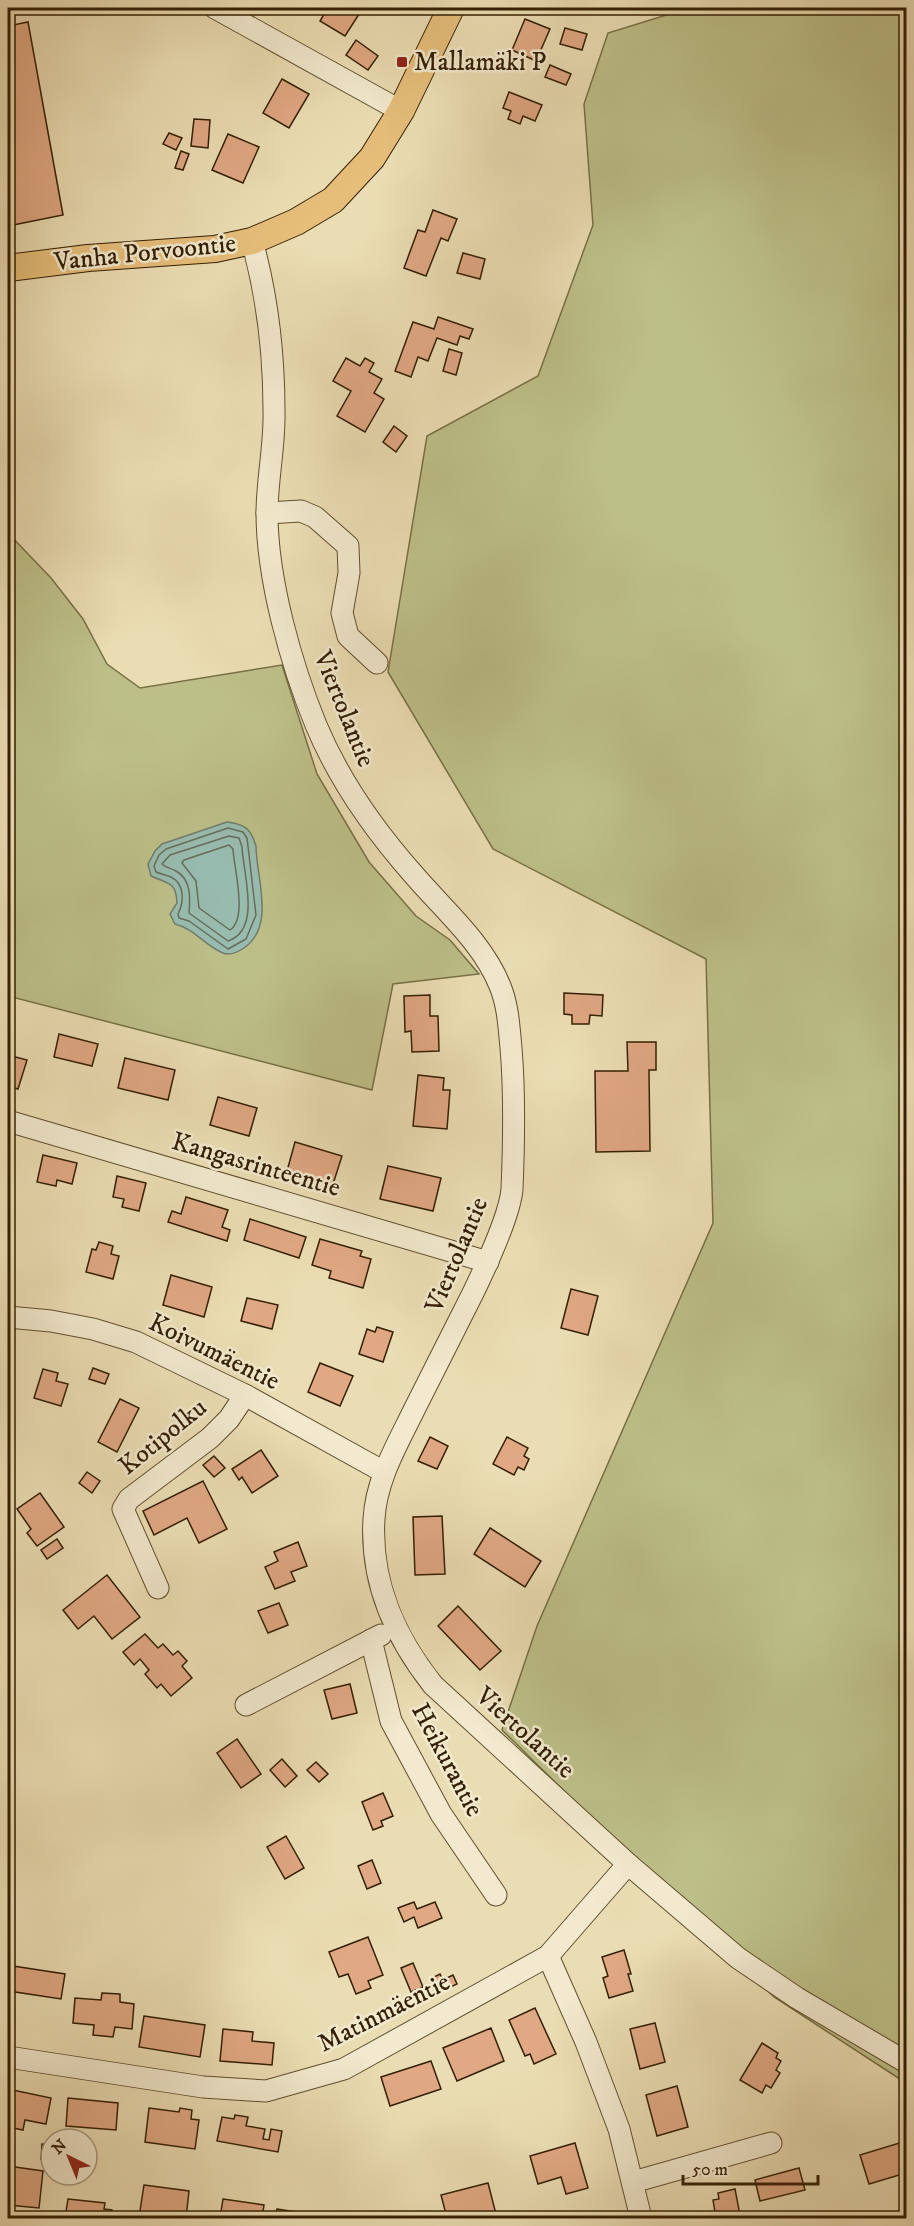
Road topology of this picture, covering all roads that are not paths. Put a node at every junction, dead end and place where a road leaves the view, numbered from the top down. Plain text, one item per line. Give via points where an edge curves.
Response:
1 (215, 8) edge
2 (451, 8) edge
3 (401, 111) junction
4 (252, 241) junction
5 (8, 268) edge
6 (267, 513) junction
7 (377, 663) dead end
8 (8, 1121) edge
9 (488, 1262) junction
10 (8, 1317) edge
11 (245, 1395) junction
12 (384, 1472) junction
13 (158, 1588) dead end
14 (395, 1628) junction
15 (370, 1640) junction
16 (246, 1705) dead end
17 (628, 1864) junction
18 (496, 1894) dead end
19 (548, 1956) junction
20 (8, 2057) edge
21 (906, 2062) edge
22 (771, 2143) dead end
23 (633, 2182) junction
24 (641, 2218) edge

1 - 3 street
2 - 3 main road, Vanha Porvoontie
3 - 4 main road, Vanha Porvoontie via 372,158 333,200
4 - 5 main road, Vanha Porvoontie via 215,249
4 - 6 street, Viertolantie via 270,337 274,402
6 - 7 street via 301,511 315,517 348,546 349,573 342,613 348,636
6 - 9 street, Viertolantie via 273,579 316,726 348,788 410,870 481,951 501,987 513,1072 514,1139 511,1196
8 - 9 street, Kangasrinteentie
9 - 12 street, Viertolantie
10 - 11 street, Koivumäentie via 93,1329 136,1342
11 - 12 street, Koivumäentie
11 - 13 street, Kotipolku via 210,1438 129,1499 123,1509
12 - 14 street, Viertolantie via 374,1518 375,1552
14 - 15 street
14 - 17 street, Viertolantie via 433,1685
15 - 16 street
15 - 18 street, Heikurantie via 391,1721 441,1814
17 - 19 street, Matinmäentie
17 - 21 street, Viertolantie via 738,1958
19 - 20 street, Matinmäentie via 344,2069 266,2091 203,2087
19 - 23 street via 619,2128
22 - 23 street
23 - 24 street

